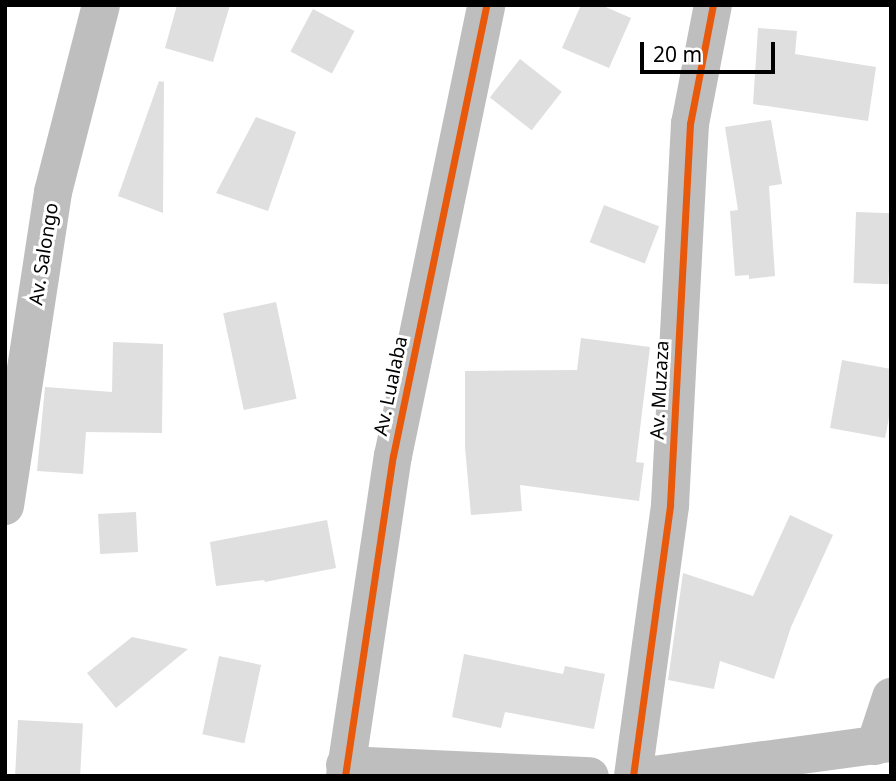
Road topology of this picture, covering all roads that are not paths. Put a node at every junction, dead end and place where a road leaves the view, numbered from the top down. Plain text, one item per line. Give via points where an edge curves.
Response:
1 (101, 5) edge
2 (486, 5) edge
3 (713, 5) edge
4 (5, 506) edge
5 (891, 697) edge
6 (883, 745) edge
7 (345, 771) edge
8 (590, 776) edge
9 (632, 776) edge
10 (646, 776) edge

1 - 4 street, Av. Salongo via 53,192
2 - 7 street, Av. Lualaba via 393,456
3 - 9 street, Av. Muzaza via 690,124 670,505
5 - 6 street
6 - 10 street
7 - 8 street

